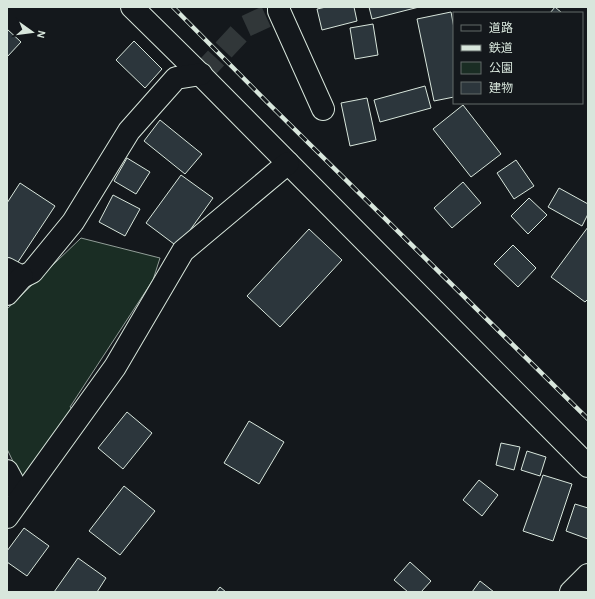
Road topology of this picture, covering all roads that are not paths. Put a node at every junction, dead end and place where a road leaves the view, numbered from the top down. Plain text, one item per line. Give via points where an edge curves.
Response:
1 (132, 7) edge
2 (284, 8) edge
3 (201, 74) junction
4 (323, 109) dead end
5 (288, 163) junction
6 (15, 273) edge
7 (7, 294) edge
8 (588, 466) edge
9 (7, 471) edge
10 (21, 497) junction
11 (7, 517) edge
12 (588, 575) edge
13 (571, 592) edge

1 - 3 street
2 - 4 street
3 - 5 street
3 - 6 street via 176,78 129,131 73,222 32,272
5 - 8 street
5 - 10 street via 183,251 115,367
6 - 7 street
9 - 10 street
10 - 11 street
12 - 13 street

